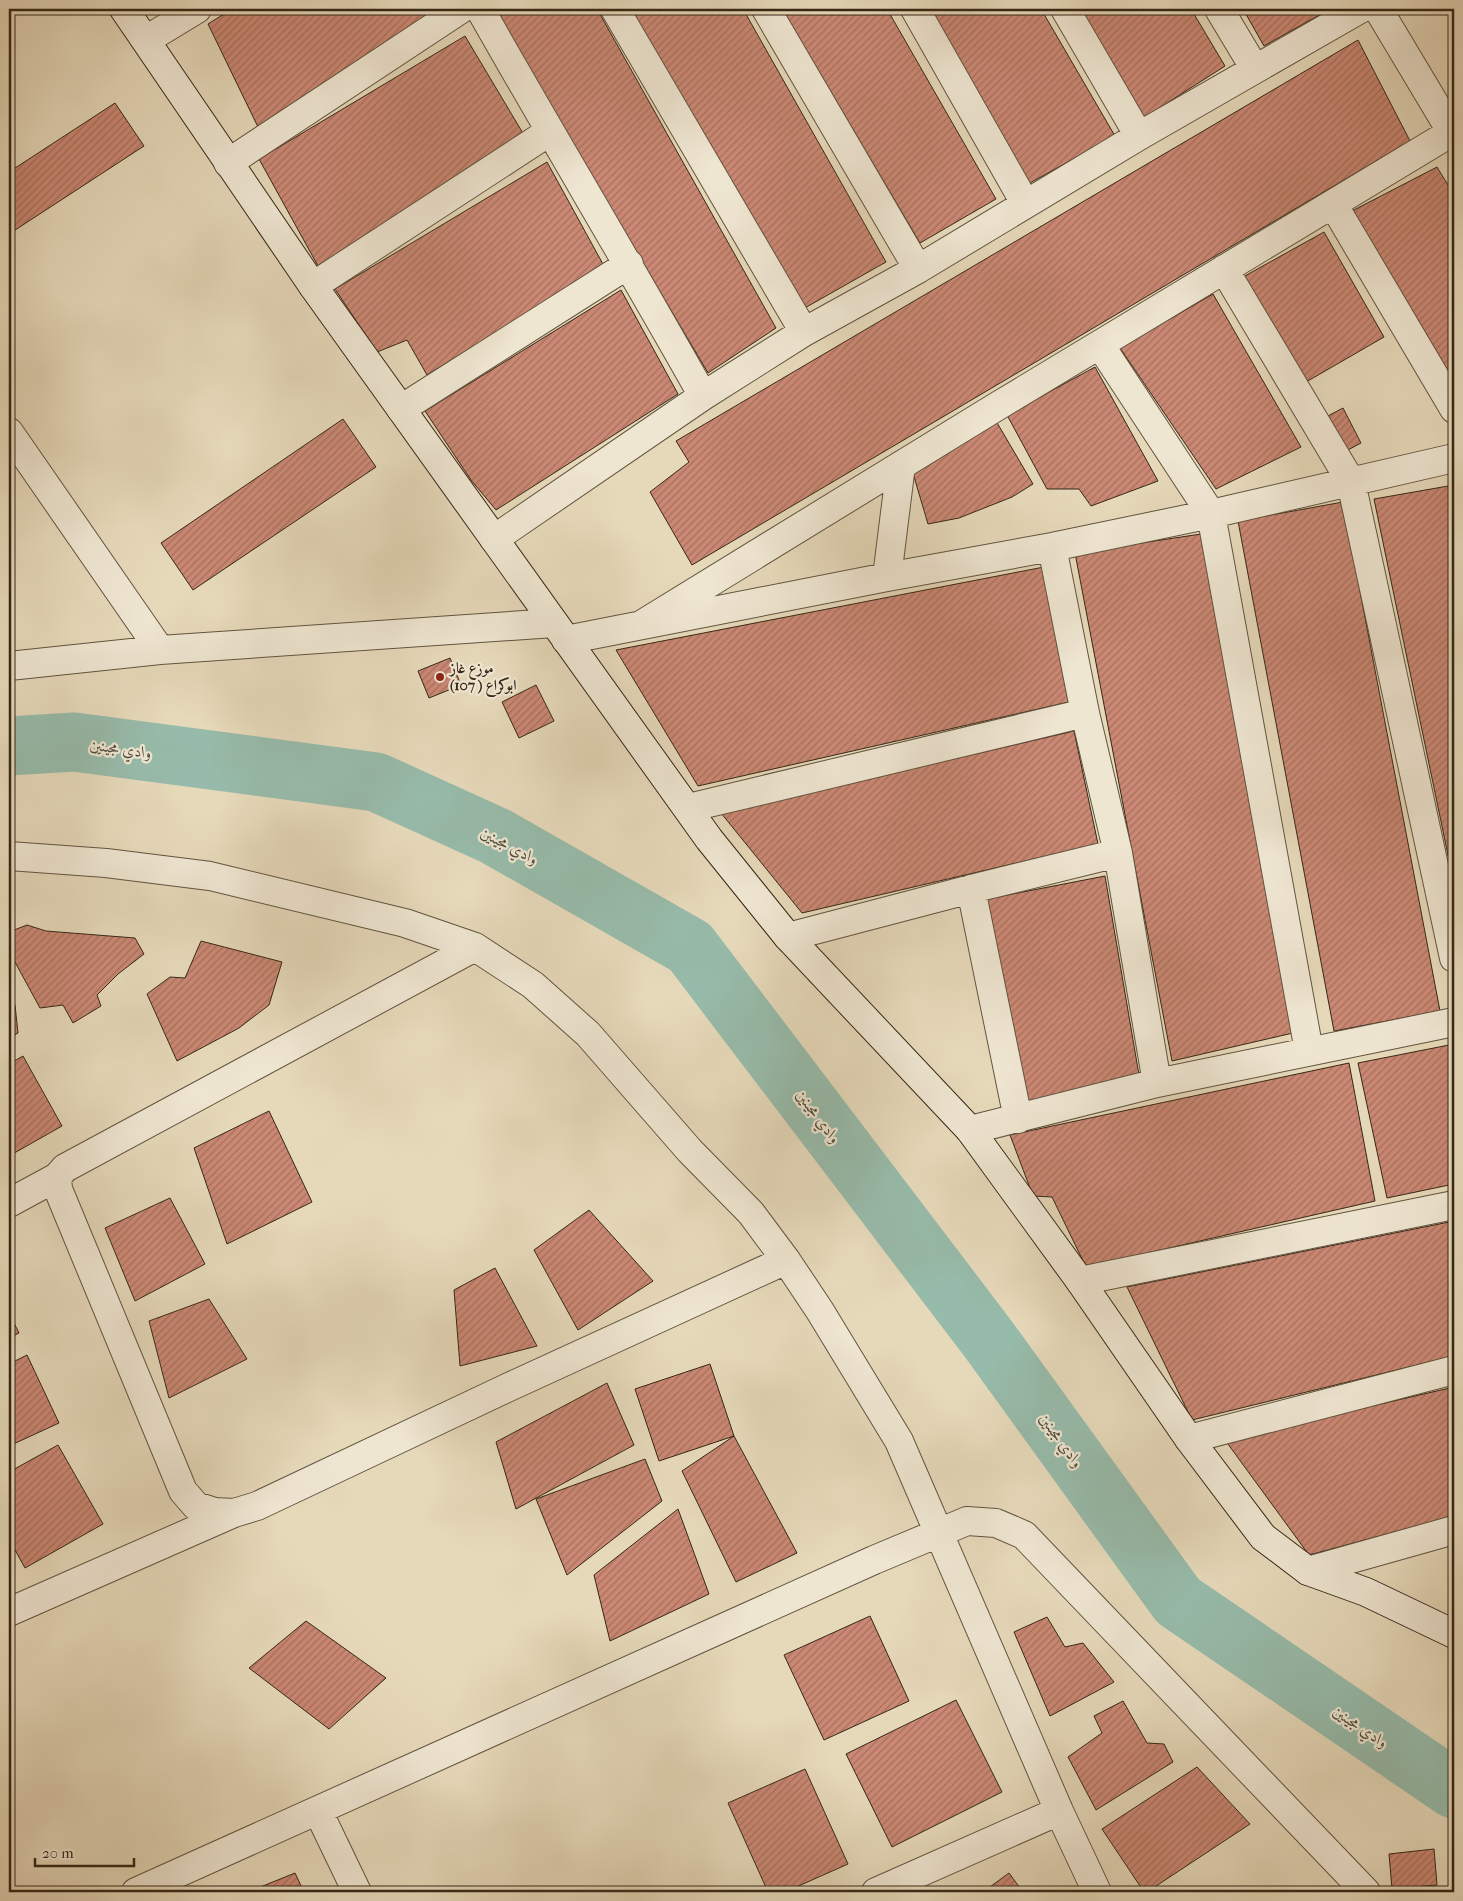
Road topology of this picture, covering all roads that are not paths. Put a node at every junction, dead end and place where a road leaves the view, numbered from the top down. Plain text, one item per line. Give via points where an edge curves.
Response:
1 (124, 9) edge
2 (197, 9) edge
3 (461, 9) edge
4 (480, 9) edge
5 (615, 9) edge
6 (766, 9) edge
7 (915, 9) edge
8 (1065, 9) edge
9 (1219, 9) edge
10 (1360, 9) edge
11 (1378, 9) edge
12 (146, 40) junction
13 (1255, 69) junction
14 (549, 132) junction
15 (1453, 134) edge
16 (1139, 136) junction
17 (228, 163) junction
18 (1025, 203) junction
19 (1333, 204) junction
20 (629, 264) junction
21 (918, 269) junction
22 (1224, 269) junction
23 (314, 286) junction
24 (804, 332) junction
25 (1100, 344) junction
26 (703, 396) junction
27 (401, 409) junction
28 (1454, 409) edge
29 (9, 432) edge
30 (1454, 458) edge
31 (901, 465) junction
32 (1351, 482) junction
33 (1211, 514) junction
34 (494, 538) junction
35 (1052, 547) junction
36 (887, 577) junction
37 (641, 625) junction
38 (560, 632) junction
39 (160, 650) junction
40 (9, 666) edge
41 (1085, 714) junction
42 (688, 808) junction
43 (1118, 853) junction
44 (9, 856) edge
45 (970, 889) junction
46 (788, 937) junction
47 (475, 947) junction
48 (1454, 958) edge
49 (1454, 1022) edge
50 (1309, 1051) junction
51 (1157, 1083) junction
52 (1018, 1119) junction
53 (970, 1130) junction
54 (57, 1177) junction
55 (9, 1203) edge
56 (1454, 1205) edge
57 (786, 1260) junction
58 (1080, 1281) junction
59 (1454, 1370) edge
60 (1189, 1439) junction
61 (234, 1513) junction
62 (1454, 1530) edge
63 (939, 1534) junction
64 (1308, 1571) junction
65 (9, 1612) edge
66 (1454, 1634) edge
67 (318, 1811) junction
68 (1059, 1812) junction
69 (136, 1892) edge
70 (357, 1892) edge
71 (876, 1892) edge
72 (1097, 1892) edge
73 (1366, 1892) edge

1 - 12 street
2 - 12 street
3 - 17 street
4 - 14 street
5 - 24 street
6 - 21 street
7 - 18 street
8 - 16 street
9 - 13 street
10 - 13 street
11 - 15 street
12 - 17 street
13 - 16 street
14 - 20 street
14 - 23 street
15 - 19 street
16 - 18 street
17 - 23 street
18 - 21 street
19 - 22 street
19 - 28 street
20 - 26 street
20 - 27 street
21 - 24 street
22 - 25 street
22 - 32 street
23 - 27 street
24 - 26 street
25 - 31 street
25 - 33 street
26 - 34 street
27 - 34 street
29 - 39 street
30 - 32 street
31 - 36 street
31 - 37 street
32 - 33 street
32 - 48 street
33 - 35 street
33 - 50 street
34 - 38 street
35 - 36 street
35 - 41 street
36 - 37 street
37 - 38 street
38 - 39 street
38 - 42 street
39 - 40 street
41 - 42 street
41 - 43 street
42 - 46 street via 708,839
43 - 45 street
43 - 51 street
44 - 47 street via 106,863 210,876 405,922
45 - 46 street
45 - 52 street
46 - 53 street
47 - 54 street via 64,1168
47 - 57 street via 533,985 588,1034 690,1151 751,1213
49 - 50 street
50 - 51 street
51 - 52 street
52 - 53 street
53 - 58 street
54 - 55 street
54 - 61 street via 58,1189 183,1491 196,1506
56 - 58 street
57 - 61 street via 257,1506
57 - 63 street via 899,1441
58 - 60 street
59 - 60 street
60 - 64 street via 1263,1537
61 - 65 street
62 - 64 street
63 - 67 street via 874,1560
63 - 68 street
63 - 73 street via 967,1522 996,1523 1024,1535
64 - 66 street via 1366,1592
67 - 69 street
67 - 70 street
68 - 71 street
68 - 72 street

